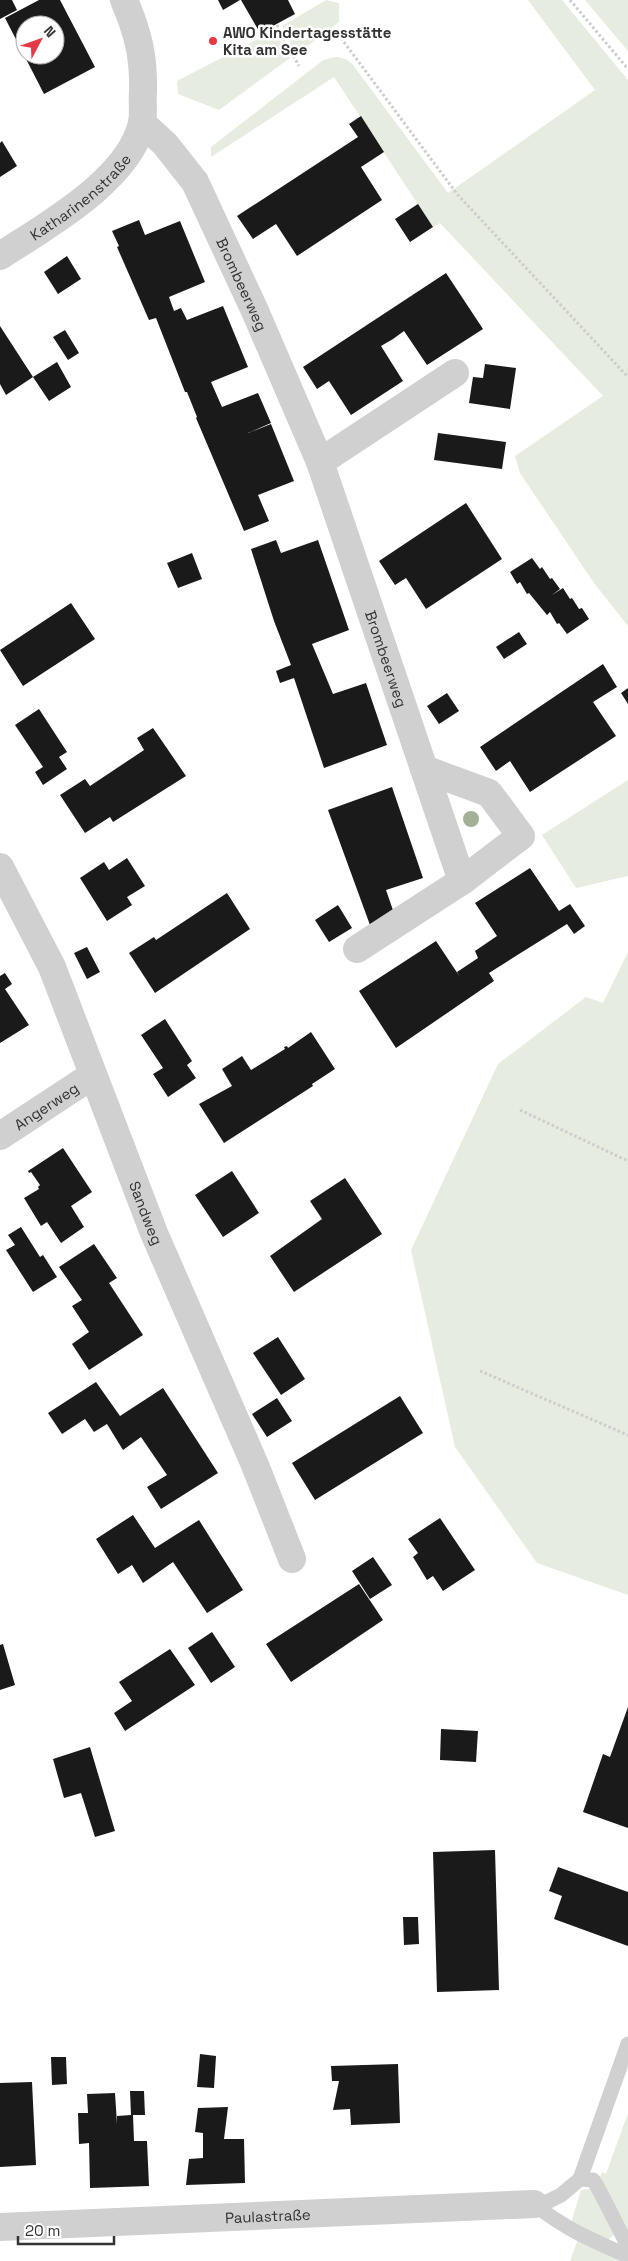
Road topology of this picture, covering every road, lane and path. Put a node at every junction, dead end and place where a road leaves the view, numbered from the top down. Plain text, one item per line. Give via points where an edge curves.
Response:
1 (124, 0) edge
2 (570, 0) edge
3 (277, 25) dead end
4 (341, 38) dead end
5 (299, 66) dead end
6 (628, 69) edge
7 (142, 123) junction
8 (0, 256) edge
9 (455, 373) dead end
10 (628, 377) edge
11 (320, 462) junction
12 (424, 770) junction
13 (0, 867) edge
14 (462, 881) junction
15 (357, 949) dead end
16 (93, 1075) junction
17 (520, 1110) dead end
18 (0, 1136) edge
19 (628, 1161) edge
20 (480, 1371) dead end
21 (628, 1435) edge
22 (292, 1560) dead end
23 (628, 2044) edge
24 (580, 2179) junction
25 (534, 2204) junction
26 (0, 2227) edge
27 (628, 2246) edge
28 (628, 2256) edge

1 - 7 street via 136,28 144,71
2 - 6 path
3 - 5 path
4 - 10 path via 457,194
7 - 8 street, Katharinenstraße via 130,149 99,188
7 - 11 street, Brombeerweg via 165,144 195,182 255,310
9 - 11 street
11 - 12 street, Brombeerweg
12 - 14 street, Brombeerweg
12 - 14 street via 489,792 521,836
13 - 16 street, Sandweg via 52,967
14 - 15 street
16 - 18 street, Angerweg
16 - 22 street, Sandweg via 154,1233
17 - 19 path
20 - 21 path
23 - 24 lane
24 - 25 lane via 555,2198
24 - 27 lane via 593,2180
25 - 26 street, Paulastraße
25 - 28 lane via 578,2234

